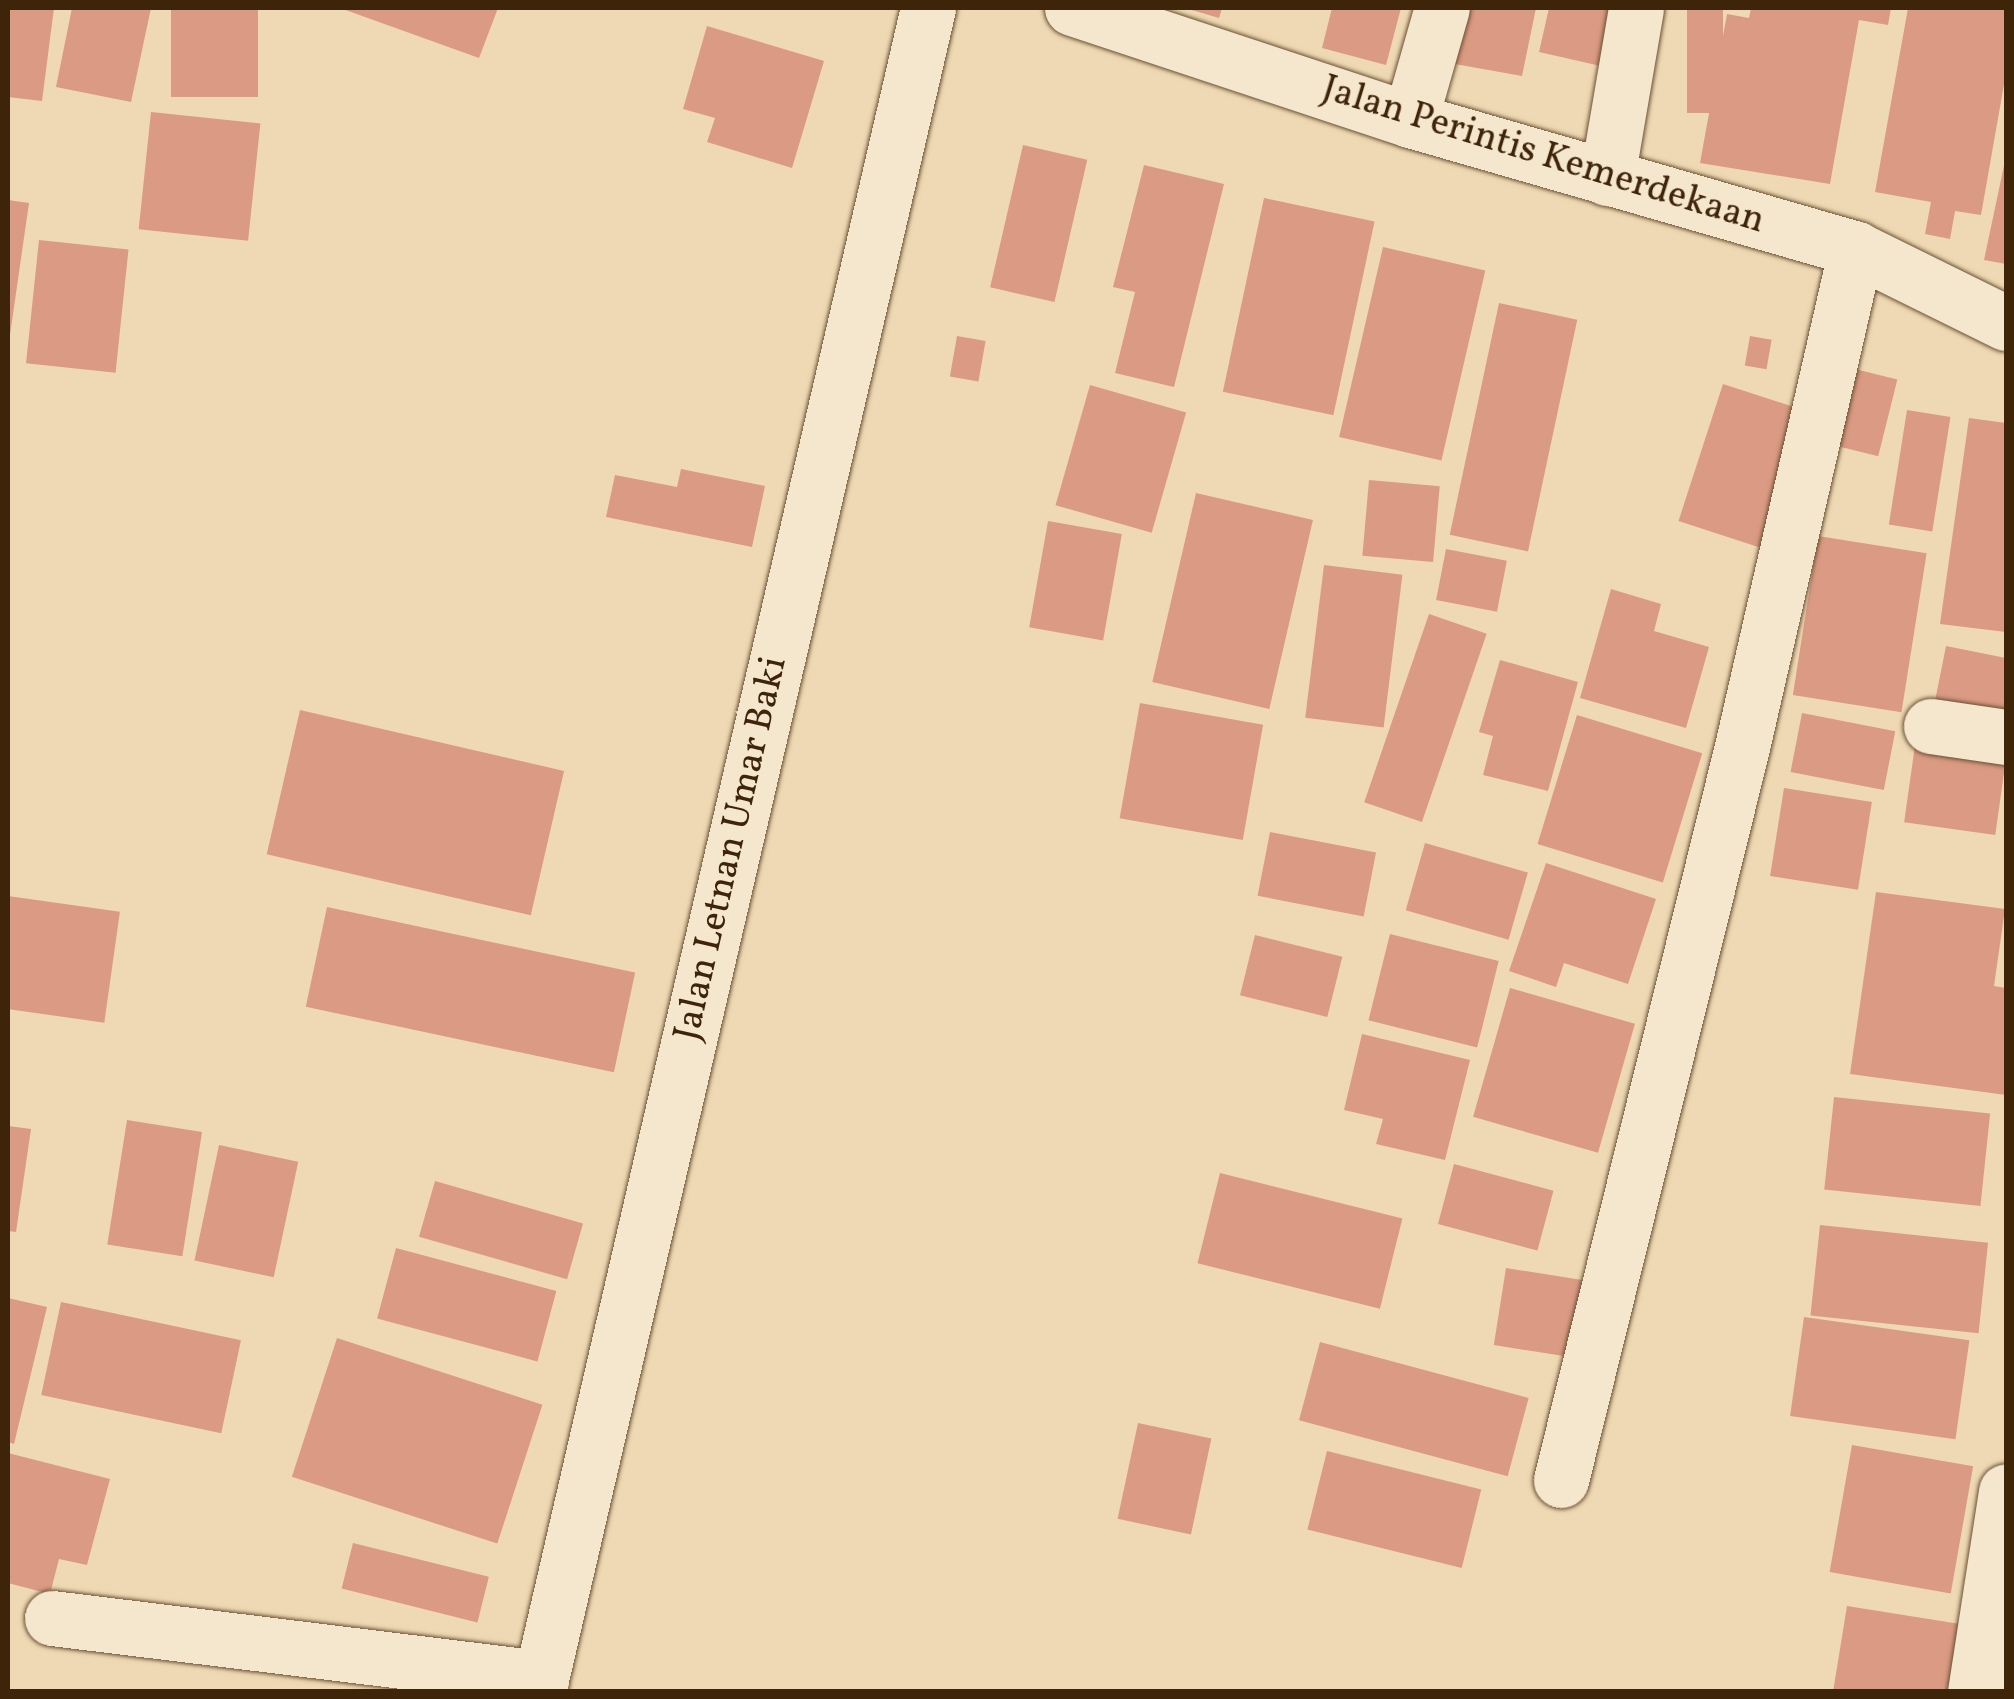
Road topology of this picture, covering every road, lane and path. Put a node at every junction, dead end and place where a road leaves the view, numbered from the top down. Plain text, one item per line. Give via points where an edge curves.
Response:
1 (928, 8) edge
2 (1072, 8) edge
3 (1442, 8) edge
4 (1636, 8) edge
5 (1410, 120) junction
6 (1607, 178) junction
7 (1856, 249) junction
8 (2006, 323) edge
9 (1931, 726) dead end
10 (2006, 737) edge
11 (1560, 1480) dead end
12 (2006, 1491) edge
13 (52, 1618) dead end
14 (540, 1685) edge
15 (1975, 1692) edge

1 - 14 street, Jalan Letnan Umar Baki
2 - 5 street, Jalan Perintis Kemerdekaan
3 - 5 street
4 - 6 street
5 - 6 street, Jalan Perintis Kemerdekaan
6 - 7 street, Jalan Perintis Kemerdekaan
7 - 8 street, Jalan Perintis Kemerdekaan
7 - 11 street via 1742,747
9 - 10 street
12 - 15 street
13 - 14 street

